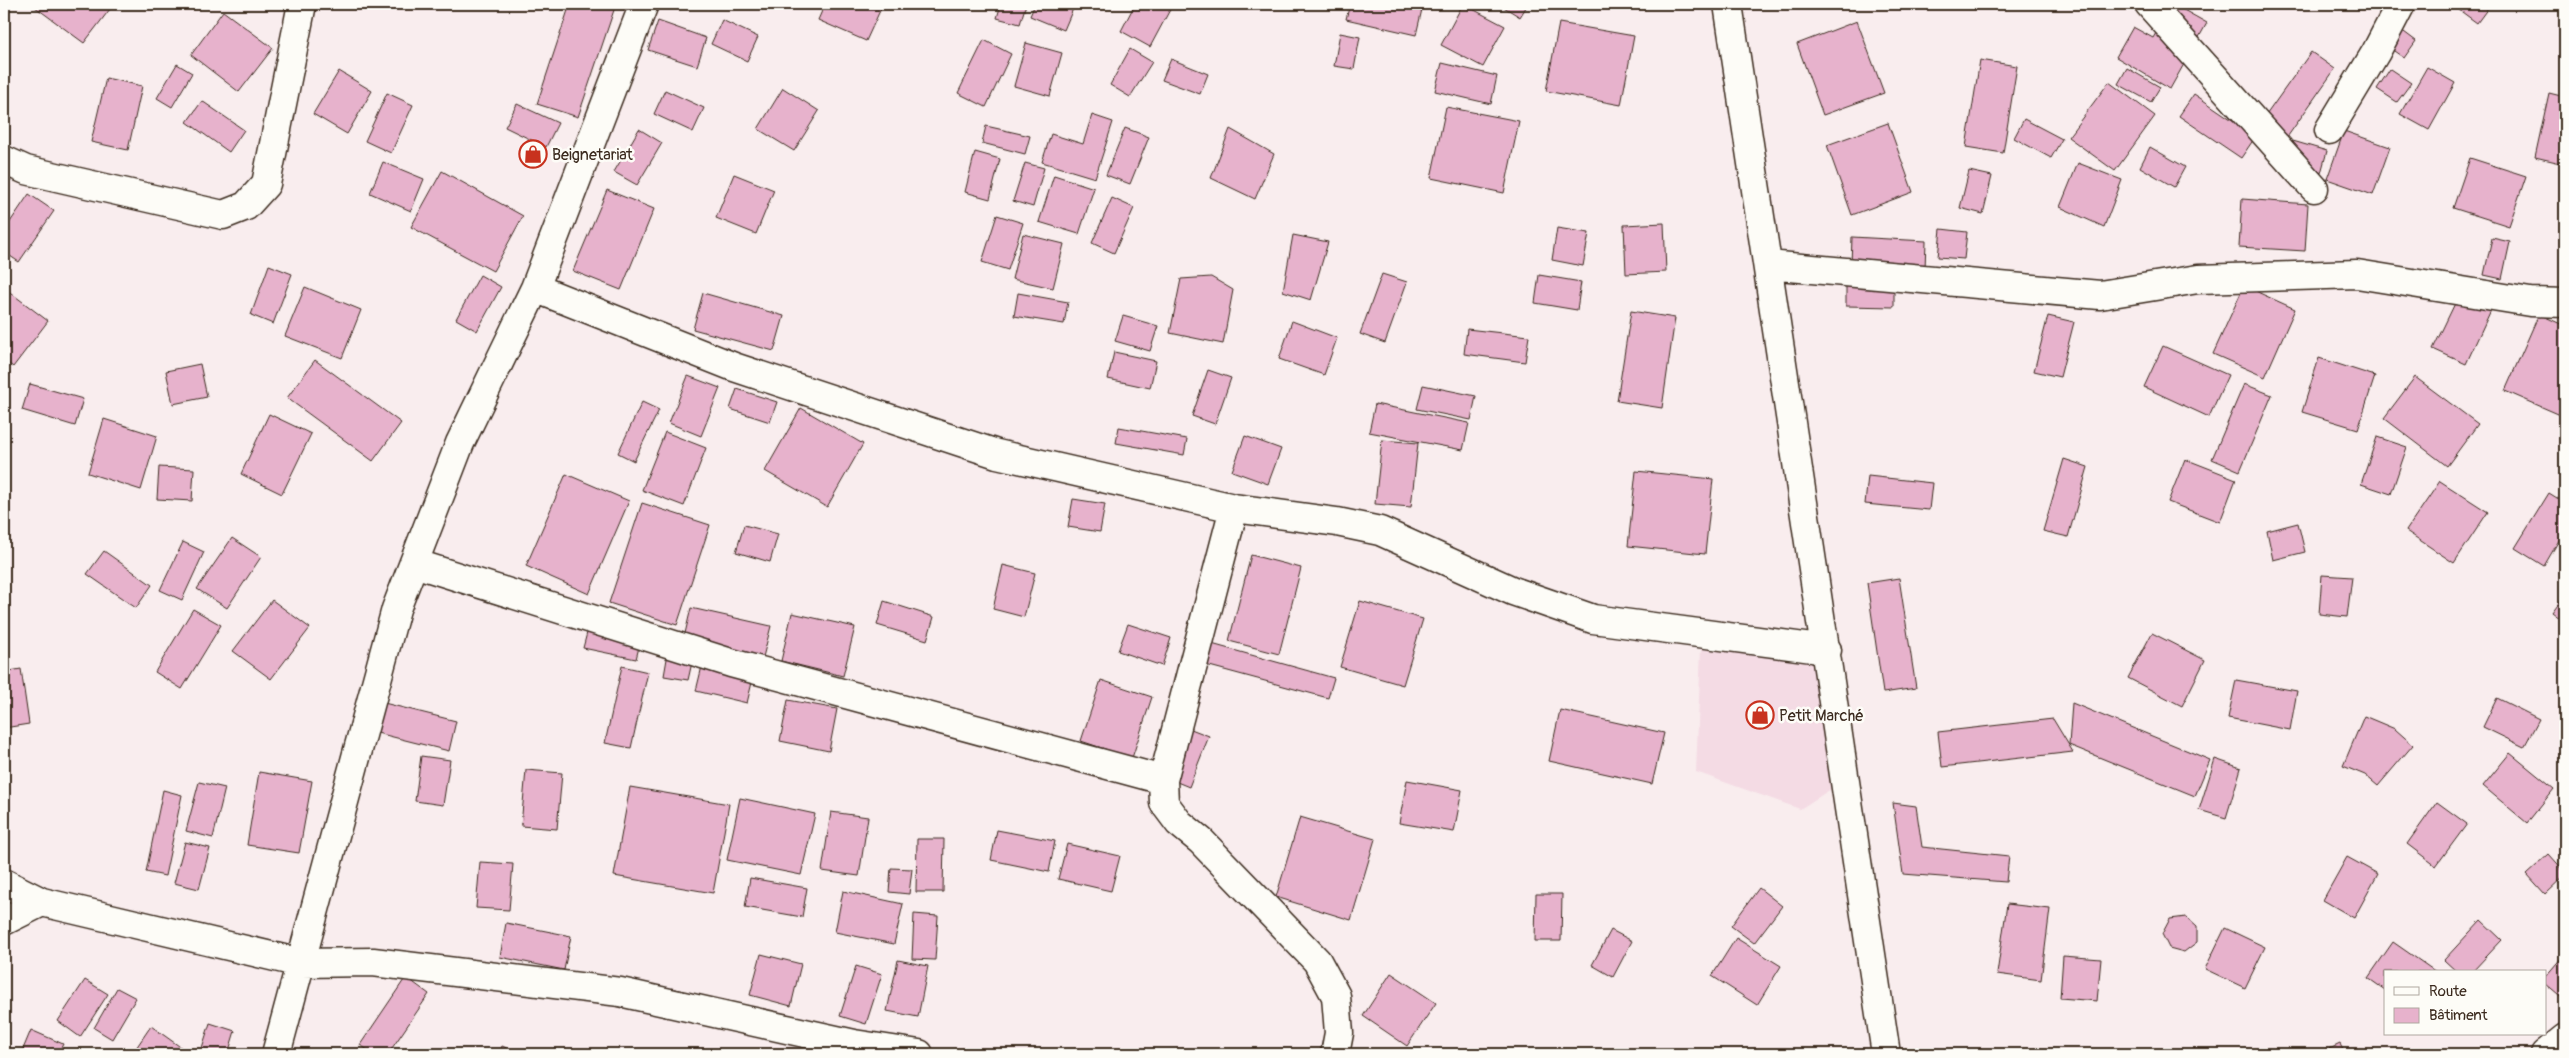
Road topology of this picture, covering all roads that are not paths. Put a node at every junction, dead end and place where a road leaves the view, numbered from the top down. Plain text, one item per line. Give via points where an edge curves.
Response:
1 (302, 4) edge
2 (644, 4) edge
3 (1728, 4) edge
4 (2148, 4) edge
5 (2401, 4) edge
6 (2329, 130) dead end
7 (4, 160) edge
8 (2314, 188) dead end
9 (1768, 265) junction
10 (535, 288) junction
11 (2565, 303) edge
12 (1234, 508) junction
13 (414, 563) junction
14 (1827, 650) junction
15 (1163, 780) junction
16 (4, 884) edge
17 (42, 902) junction
18 (4, 921) edge
19 (301, 963) junction
20 (2565, 1038) edge
21 (276, 1054) edge
22 (919, 1054) edge
23 (1335, 1054) edge
24 (1886, 1054) edge
25 (2545, 1054) edge

1 - 7 street via 266,184 246,206 223,215 26,170
2 - 10 street
3 - 9 street
4 - 8 street
5 - 6 street
9 - 11 street via 2100,295 2198,280 2357,274 2530,302
9 - 14 street
10 - 12 street via 734,367 997,454
10 - 13 street via 460,442
12 - 14 street via 1380,531 1513,591 1593,619
12 - 15 street
13 - 15 street via 731,663
13 - 19 street via 382,653
14 - 24 street
15 - 23 street via 1164,803 1179,823 1317,961 1336,996 1339,1033
16 - 17 street
17 - 18 street
17 - 19 street
19 - 21 street
19 - 22 street via 373,962 620,992 854,1044
20 - 25 street

